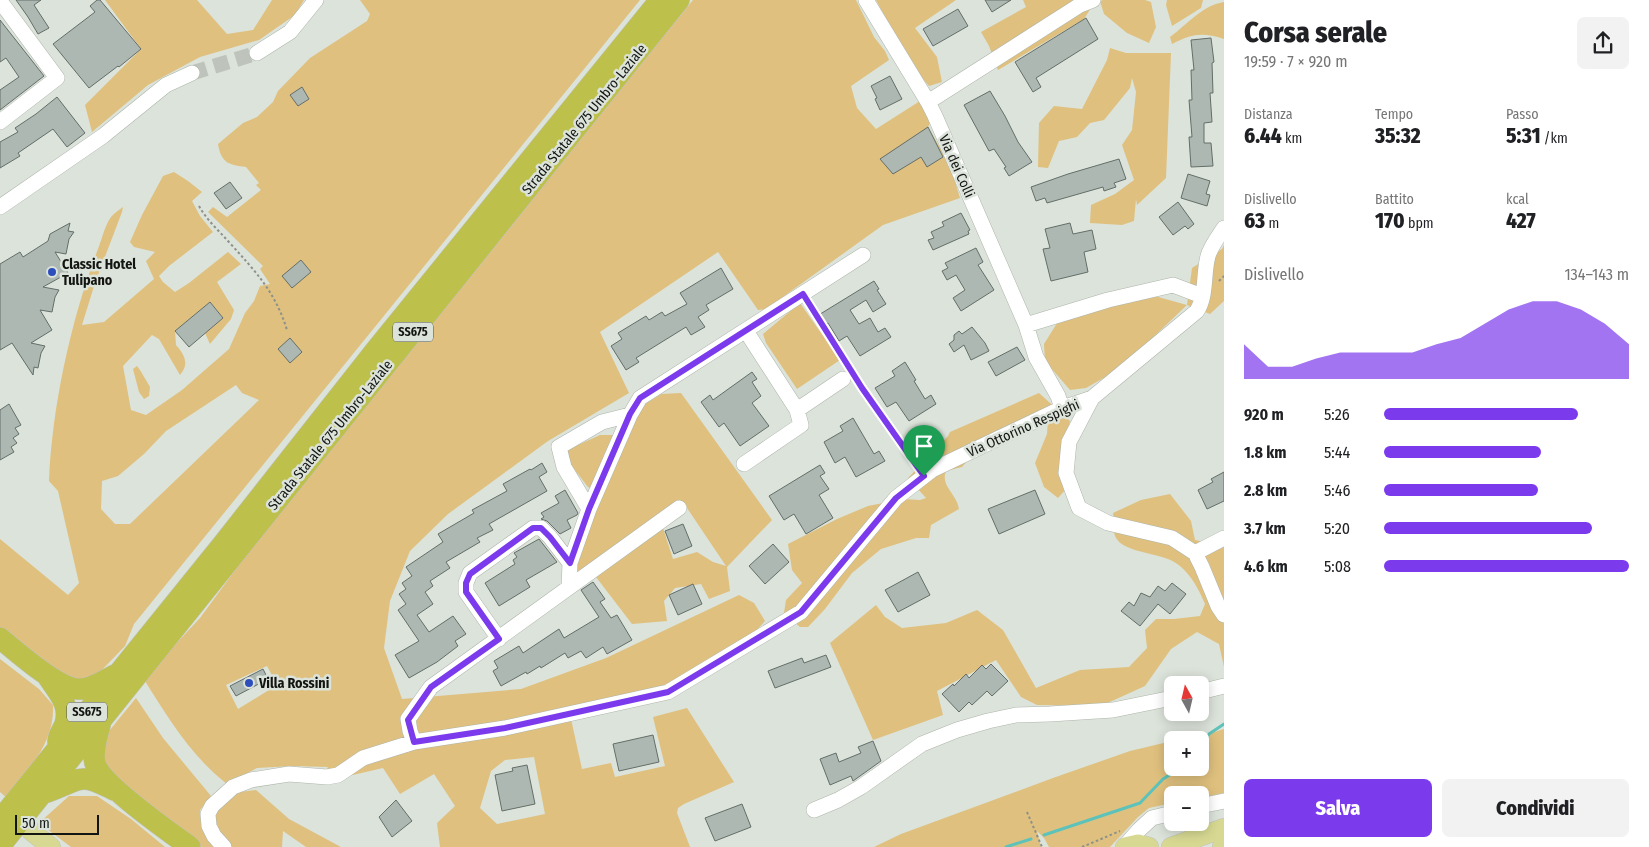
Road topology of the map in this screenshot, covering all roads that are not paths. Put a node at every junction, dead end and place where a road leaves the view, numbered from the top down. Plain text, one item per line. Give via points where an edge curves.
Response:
1 (316, 0) edge
2 (660, 0) edge
3 (679, 0) edge
4 (866, 0) edge
5 (1092, 0) edge
6 (0, 1) edge
7 (257, 53) tunnel mouth
8 (192, 73) tunnel mouth
9 (928, 102) junction
10 (0, 122) edge
11 (0, 207) edge
12 (1224, 228) edge
13 (863, 255) dead end
14 (1202, 296) junction
15 (1026, 325) junction
16 (746, 331) junction
17 (843, 379) dead end
18 (1092, 398) junction
19 (1062, 408) junction
20 (797, 410) junction
21 (630, 414) junction
22 (744, 464) dead end
23 (678, 508) dead end
24 (589, 509) junction
25 (1224, 538) edge
26 (1195, 553) junction
27 (570, 563) junction
28 (569, 587) junction
29 (1224, 615) edge
30 (0, 638) edge
31 (499, 639) junction
32 (142, 657) junction
33 (46, 675) junction
34 (122, 682) junction
35 (1224, 686) edge
36 (1209, 690) edge
37 (1164, 700) edge
38 (102, 720) junction
39 (414, 742) junction
40 (57, 750) junction
41 (44, 793) junction
42 (119, 793) junction
43 (1224, 801) edge
44 (1209, 804) edge
45 (814, 810) dead end
46 (1164, 814) edge
47 (0, 820) edge
48 (1224, 828) edge
49 (30, 839) edge
50 (0, 846) edge
51 (51, 847) edge
52 (190, 847) edge
53 (224, 847) edge
54 (1124, 847) edge
55 (1149, 847) edge
56 (1170, 847) edge

1 - 7 street via 290,32
2 - 32 highway, Strada Statale 675 Umbro-Laziale / SS675 via 381,344
3 - 32 highway, Strada Statale 675 Umbro-Laziale / SS675
4 - 9 street, Via dei Colli
5 - 9 street
6 - 10 street via 57,78
8 - 11 street via 166,84 103,136
9 - 15 street, Via dei Colli
12 - 14 street via 1208,256
13 - 16 street
14 - 15 street via 1173,285 1108,300
14 - 18 street via 1196,312
15 - 19 street, Via dei Colli via 1036,357
16 - 20 street
16 - 21 street via 640,398
17 - 20 street
18 - 19 street, Via Ottorino Respighi
18 - 26 street via 1069,442 1066,474 1079,508 1108,523 1172,538
19 - 39 street, Via Ottorino Respighi via 932,470 896,498 801,612 668,692 505,728
20 - 22 street via 801,425
21 - 24 street
21 - 24 street via 602,422 559,447 564,467
23 - 28 street
24 - 27 street
25 - 26 street
26 - 29 street
27 - 28 street
27 - 31 street via 541,528 533,528 470,574 466,592
28 - 31 street
30 - 33 highway
31 - 39 street via 431,687 408,720
32 - 34 highway, Strada Statale 675 Umbro-Laziale / SS675
33 - 34 highway via 79,689
33 - 40 highway via 65,703 65,722
34 - 38 highway, Strada Statale 675 Umbro-Laziale / SS675
34 - 40 highway, Strada Statale 675 Umbro-Laziale / SS675
35 - 36 street
37 - 45 street via 1113,710 1016,715 957,730 922,744 861,788
38 - 41 highway, Strada Statale 675 Umbro-Laziale / SS675
38 - 42 highway via 95,745 96,764
39 - 53 street, Via Ottorino Respighi via 363,758 338,775 289,774 251,780 233,787 212,806 208,814 209,826
40 - 47 highway, Strada Statale 675 Umbro-Laziale / SS675
41 - 42 highway via 85,778
41 - 50 highway, Strada Statale 675 Umbro-Laziale / SS675
42 - 52 highway
43 - 44 street
46 - 54 street via 1152,818
48 - 56 main road
49 - 51 main road
54 - 55 main road via 1138,844

